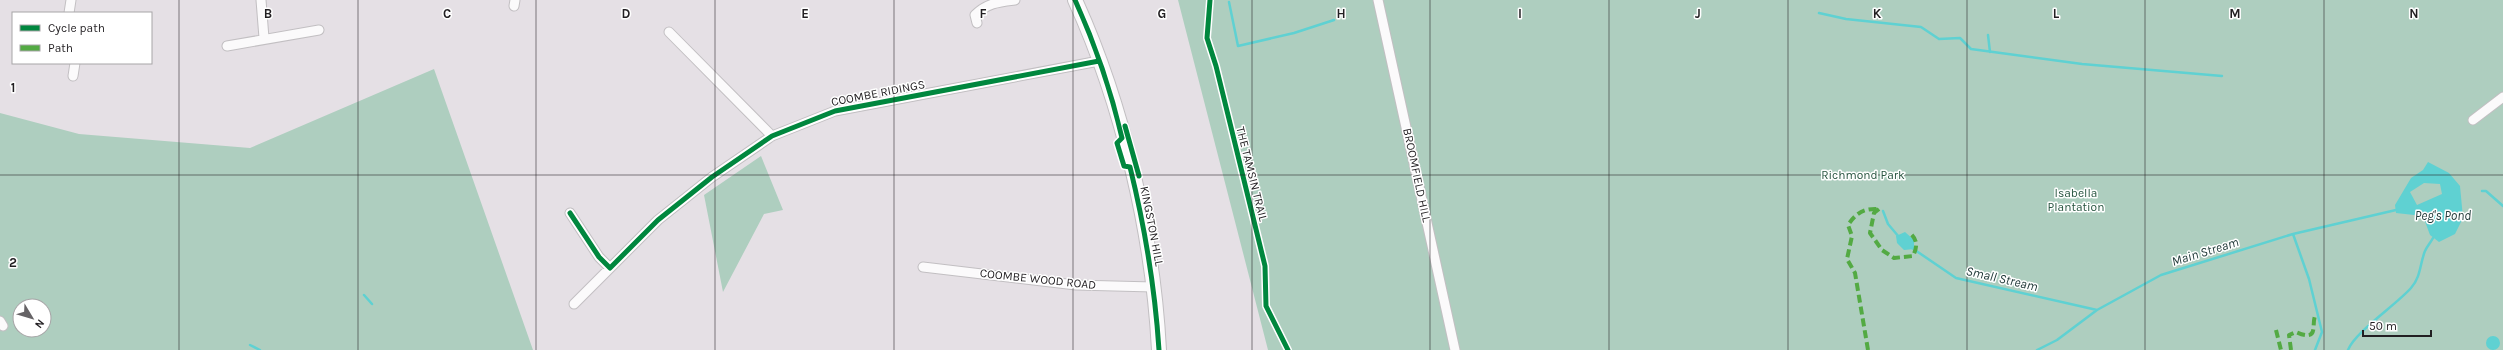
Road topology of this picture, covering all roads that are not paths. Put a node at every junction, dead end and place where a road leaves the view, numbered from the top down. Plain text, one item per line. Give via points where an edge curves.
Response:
1 (71, 0) edge
2 (261, 0) edge
3 (1015, 0) edge
4 (1075, 0) edge
5 (1378, 0) edge
6 (69, 12) edge
7 (977, 23) dead end
8 (319, 30) dead end
9 (669, 32) dead end
10 (264, 38) junction
11 (227, 46) dead end
12 (1099, 61) junction
13 (75, 64) edge
14 (73, 76) dead end
15 (2503, 97) edge
16 (2473, 120) dead end
17 (772, 136) junction
18 (570, 213) dead end
19 (923, 267) dead end
20 (610, 268) junction
21 (1153, 287) junction
22 (574, 304) dead end
23 (1159, 350) edge
24 (1455, 350) edge

1 - 6 street
2 - 10 street
3 - 7 street via 997,2 982,8 975,14
4 - 12 main road, KINGSTON HILL
5 - 24 street, BROOMFIELD HILL
8 - 10 street
9 - 17 street
10 - 11 street
12 - 17 street, COOMBE RIDINGS via 835,110
12 - 21 main road, KINGSTON HILL via 1138,199
13 - 14 street
15 - 16 street
17 - 20 street, COOMBE RIDINGS via 712,177 658,220
18 - 20 street via 599,257
19 - 21 street, COOMBE WOOD ROAD via 1076,285
20 - 22 street, COOMBE RIDINGS
21 - 23 main road, KINGSTON HILL

